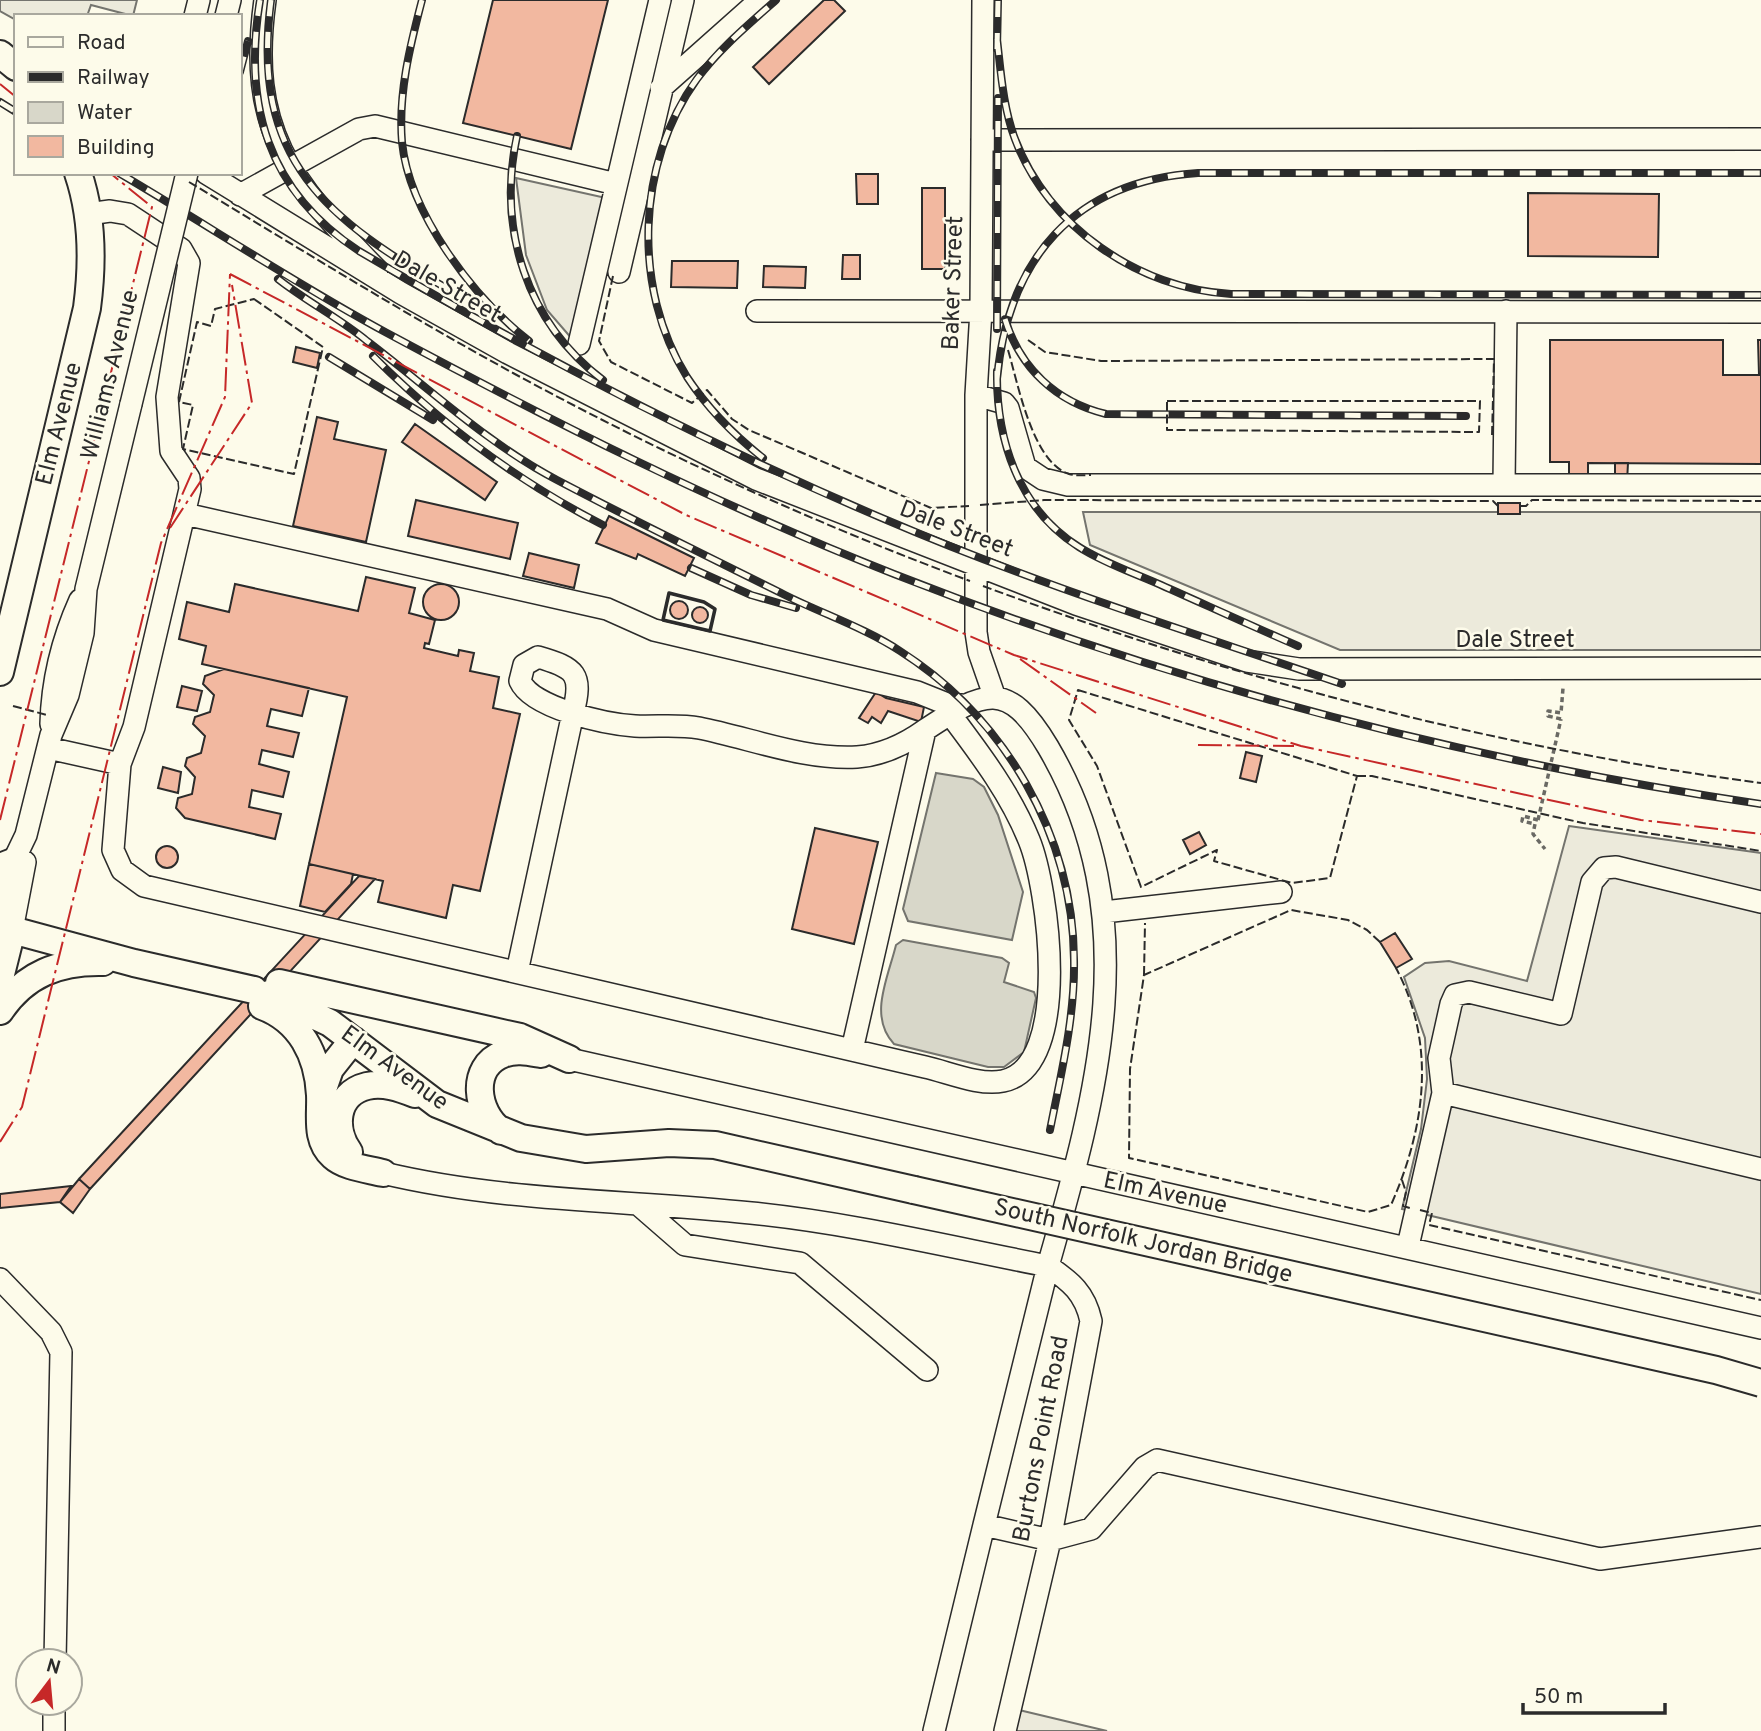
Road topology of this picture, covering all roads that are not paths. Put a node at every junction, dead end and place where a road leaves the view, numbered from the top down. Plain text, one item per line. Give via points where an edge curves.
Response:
1 (265, 0) edge
2 (660, 0) edge
3 (683, 0) edge
4 (760, 0) edge
5 (983, 0) edge
6 (0, 54) edge
7 (14, 65) edge
8 (661, 88) junction
9 (1761, 139) edge
10 (982, 140) junction
11 (289, 168) junction
12 (78, 175) edge
13 (187, 175) edge
14 (209, 175) edge
15 (616, 184) junction
16 (240, 195) junction
17 (88, 214) junction
18 (619, 272) dead end
19 (401, 293) junction
20 (981, 310) junction
21 (757, 311) dead end
22 (1506, 311) junction
23 (1761, 312) edge
24 (579, 344) dead end
25 (976, 394) junction
26 (1504, 485) junction
27 (1761, 485) edge
28 (185, 514) junction
29 (977, 567) junction
30 (1761, 668) edge
31 (0, 672) edge
32 (995, 698) junction
33 (956, 709) junction
34 (925, 730) junction
35 (50, 741) junction
36 (120, 764) junction
37 (26, 835) junction
38 (6, 864) edge
39 (1281, 892) dead end
40 (1761, 902) edge
41 (1104, 912) junction
42 (4, 920) edge
43 (134, 963) junction
44 (174, 972) junction
45 (517, 972) junction
46 (0, 978) edge
47 (261, 992) junction
48 (0, 1011) edge
49 (353, 1040) junction
50 (852, 1050) junction
51 (569, 1059) junction
52 (1443, 1093) junction
53 (320, 1097) junction
54 (437, 1104) junction
55 (513, 1136) junction
56 (1761, 1169) edge
57 (383, 1173) junction
58 (1074, 1175) junction
59 (639, 1205) junction
60 (1408, 1247) junction
61 (1048, 1266) junction
62 (0, 1279) edge
63 (1761, 1328) edge
64 (927, 1370) dead end
65 (1761, 1383) edge
66 (984, 1525) junction
67 (1761, 1537) edge
68 (1050, 1540) junction
69 (55, 1647) edge
70 (934, 1731) edge
71 (1005, 1731) edge

1 - 11 street via 259,64 265,108
2 - 15 street
3 - 8 street
4 - 8 street
5 - 10 street, Baker Street
6 - 7 main road
8 - 18 street
9 - 10 street
10 - 20 street, Baker Street
11 - 15 street via 359,129 374,126
11 - 16 street
11 - 19 street via 324,214
12 - 17 main road, Elm Avenue
13 - 35 street, Williams Avenue, bridge via 86,589 80,646
14 - 16 street, Dale Street
15 - 24 street
16 - 19 street, Dale Street
17 - 28 street via 128,214 181,249 189,263 167,384 169,444 190,484
17 - 31 main road, Elm Avenue via 92,265 88,308
19 - 29 street, Dale Street via 756,479
20 - 21 street
20 - 22 street
20 - 25 street, Baker Street
22 - 23 street
22 - 26 street
25 - 26 street via 1008,408 1025,467 1043,479 1068,485
25 - 29 street, Baker Street
26 - 27 street
28 - 33 street via 607,609 654,630 917,692
28 - 36 street via 134,727
29 - 30 street, Dale Street via 1270,667
29 - 32 street, Baker Street via 978,647
32 - 33 street via 980,698
32 - 41 street via 1026,713 1057,763 1086,829
33 - 34 street
33 - 50 street via 1002,786 1038,868 1049,956 1040,1042 1015,1076 990,1082
34 - 45 street via 909,742 874,755 831,756 718,732 673,725 633,726 573,713
34 - 50 street
35 - 36 street
35 - 37 street, Williams Avenue
36 - 45 street via 113,850 122,870 144,886
37 - 38 street, Williams Avenue
37 - 42 street, Williams Avenue via 25,862
38 - 42 street, Williams Avenue
39 - 41 street
40 - 52 street via 1616,867 1604,868 1592,882 1561,1014 1460,993 1451,1004 1439,1058
41 - 58 street via 1105,1004
42 - 43 main road
42 - 46 main road
43 - 44 main road
43 - 48 main road via 76,962 51,968 18,988
44 - 47 main road
44 - 47 main road
45 - 50 street
47 - 49 main road, Elm Avenue via 309,1011
47 - 51 main road via 520,1037
47 - 53 main road via 303,1037 315,1066
49 - 53 main road via 330,1069
49 - 54 main road, Elm Avenue
51 - 55 main road via 522,1051 503,1054 490,1063 481,1080 480,1099 487,1118
51 - 58 street, Elm Avenue
52 - 56 street
52 - 60 street
53 - 57 main road via 320,1134 329,1153 344,1163
54 - 55 main road, Elm Avenue
54 - 57 main road via 379,1084 360,1088 344,1102 337,1126 343,1144 357,1160
55 - 65 main road, South Norfolk Jordan Bridge, bridge via 586,1149 715,1145
57 - 59 street via 549,1198
58 - 60 street, Elm Avenue
58 - 61 street
59 - 61 street via 753,1213 855,1228
59 - 64 street via 685,1245 800,1263
60 - 63 street, Elm Avenue
61 - 66 street
61 - 68 street, Burtons Point Road via 1077,1287 1091,1321
62 - 69 street via 51,1332 61,1352
66 - 68 street
66 - 70 street
67 - 68 street via 1600,1559 1157,1460 1145,1467 1091,1529
68 - 71 street, Burtons Point Road

